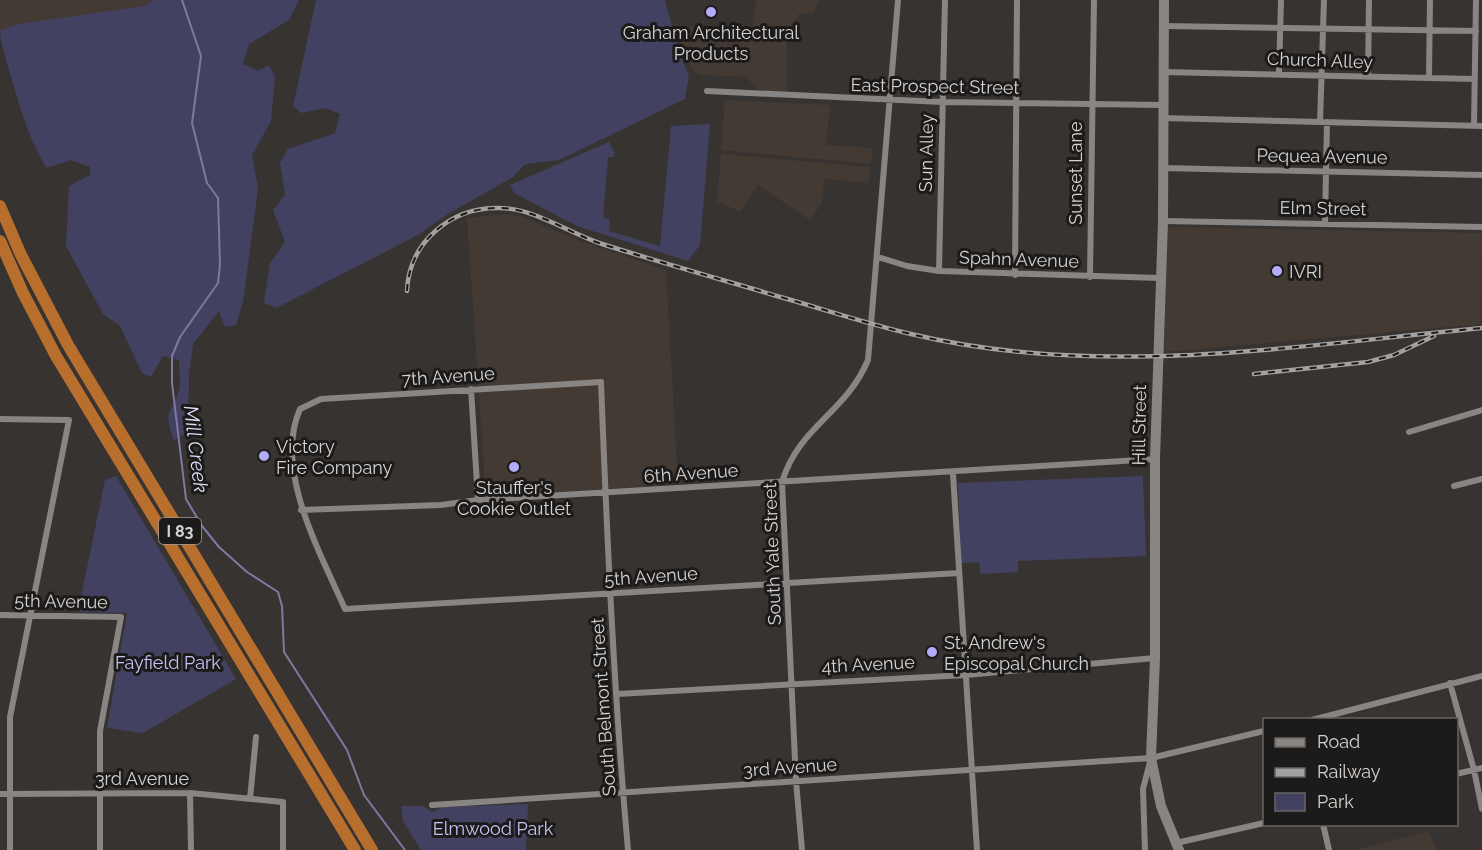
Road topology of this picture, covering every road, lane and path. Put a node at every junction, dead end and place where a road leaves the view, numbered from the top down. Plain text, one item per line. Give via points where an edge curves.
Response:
1 (898, 0) edge
2 (945, 0) edge
3 (1017, 0) edge
4 (1094, 0) edge
5 (1164, 0) edge
6 (1281, 0) edge
7 (1324, 0) edge
8 (1369, 0) edge
9 (1430, 0) edge
10 (1476, 0) edge
11 (1164, 26) junction
12 (1280, 28) junction
13 (1324, 29) junction
14 (1369, 30) junction
15 (1430, 31) junction
16 (1476, 31) junction
17 (1163, 72) junction
18 (1278, 73) junction
19 (1322, 74) junction
20 (1368, 77) junction
21 (1429, 78) junction
22 (1475, 79) junction
23 (707, 91) dead end
24 (892, 100) junction
25 (942, 102) junction
26 (1017, 103) junction
27 (1163, 105) junction
28 (1091, 106) junction
29 (1162, 118) junction
30 (1324, 122) junction
31 (1474, 126) junction
32 (1482, 126) edge
33 (1162, 168) junction
34 (1326, 171) junction
35 (1482, 175) edge
36 (0, 206) edge
37 (1162, 221) junction
38 (1325, 222) junction
39 (1482, 227) edge
40 (0, 241) edge
41 (878, 257) junction
42 (939, 271) junction
43 (1015, 275) junction
44 (1090, 277) junction
45 (1160, 278) junction
46 (601, 382) joint
47 (471, 389) junction
48 (1482, 410) edge
49 (0, 419) edge
50 (1409, 432) dead end
51 (1155, 459) junction
52 (953, 474) junction
53 (1482, 479) edge
54 (782, 482) junction
55 (1454, 486) dead end
56 (604, 493) junction
57 (478, 500) junction
58 (301, 510) junction
59 (959, 573) junction
60 (786, 583) junction
61 (610, 594) junction
62 (0, 615) edge
63 (30, 615) junction
64 (1155, 658) junction
65 (966, 675) junction
66 (1482, 676) edge
67 (792, 683) junction
68 (1450, 683) junction
69 (618, 694) junction
70 (1319, 718) edge
71 (1263, 731) edge
72 (256, 736) dead end
73 (1150, 758) junction
74 (1482, 768) edge
75 (1474, 770) junction
76 (973, 771) junction
77 (1458, 774) edge
78 (796, 782) junction
79 (100, 793) junction
80 (190, 793) junction
81 (0, 794) edge
82 (10, 794) junction
83 (624, 795) junction
84 (249, 798) junction
85 (432, 805) dead end
86 (1482, 809) edge
87 (1263, 823) edge
88 (1323, 826) edge
89 (1178, 847) edge
90 (10, 850) edge
91 (100, 850) edge
92 (191, 850) edge
93 (283, 850) edge
94 (355, 850) edge
95 (372, 850) edge
96 (628, 850) edge
97 (802, 850) edge
98 (977, 850) edge
99 (1145, 850) edge
100 (1329, 850) edge

1 - 24 street, South Yale Street
2 - 25 street, Sun Alley
3 - 26 street
4 - 28 street, Sunset Lane
5 - 11 main road, Hill Street
6 - 12 street
7 - 13 street
8 - 14 street
9 - 15 street
10 - 16 street
11 - 12 street
11 - 17 main road, Hill Street
12 - 13 street
12 - 18 street
13 - 14 street
13 - 19 street
14 - 15 street
14 - 20 street
15 - 16 street
15 - 21 street
16 - 22 street
17 - 18 street, Church Alley
17 - 27 main road, Hill Street
18 - 19 street, Church Alley
19 - 20 street, Church Alley
19 - 30 street
20 - 21 street, Church Alley
21 - 22 street, Church Alley
22 - 31 street
23 - 24 street, East Prospect Street
24 - 25 street, East Prospect Street
24 - 41 street, South Yale Street
25 - 26 street, East Prospect Street
25 - 42 street, Sun Alley
26 - 28 street, East Prospect Street
26 - 43 street
27 - 28 street, East Prospect Street
27 - 29 main road, Hill Street
28 - 44 street, Sunset Lane
29 - 30 street
29 - 33 main road, Hill Street
30 - 31 street
30 - 34 street
31 - 32 street
33 - 34 street, Pequea Avenue
33 - 37 main road, Hill Street
34 - 35 street, Pequea Avenue
34 - 38 street
36 - 95 highway, I 83 via 68,345
37 - 38 street, Elm Street
37 - 45 main road, Hill Street
38 - 39 street, Elm Street
40 - 94 highway, I 83 via 56,356
41 - 42 street, Spahn Avenue
41 - 54 street, South Yale Street via 868,360 860,379 801,442
42 - 43 street, Spahn Avenue
43 - 44 street, Spahn Avenue
44 - 45 street, Spahn Avenue
45 - 51 main road, Hill Street
46 - 47 street, 7th Avenue
46 - 56 street, South Belmont Street
47 - 57 street
47 - 58 street, 7th Avenue via 321,399 300,409 293,429
48 - 50 street
49 - 63 street via 69,420
51 - 52 street, 6th Avenue
51 - 64 main road, Hill Street
52 - 54 street, 6th Avenue
52 - 59 street
53 - 55 street
54 - 56 street, 6th Avenue
54 - 60 street, South Yale Street
56 - 57 street, 6th Avenue
56 - 61 street, South Belmont Street
57 - 58 street, 6th Avenue
58 - 61 street, 5th Avenue via 345,609
59 - 60 street, 5th Avenue
59 - 65 street
60 - 61 street, 5th Avenue
60 - 67 street, South Yale Street
61 - 69 street, South Belmont Street
62 - 63 street, 5th Avenue
63 - 79 street, 5th Avenue via 121,617 100,731
63 - 82 street via 10,717
64 - 65 street, 4th Avenue
64 - 73 main road, Hill Street
65 - 67 street, 4th Avenue
65 - 76 street
66 - 68 street
67 - 69 street, 4th Avenue
67 - 78 street, South Yale Street
68 - 70 street
68 - 75 street
69 - 83 street, South Belmont Street
71 - 73 street, 3rd Avenue
72 - 84 street
73 - 76 street, 3rd Avenue
73 - 89 main road via 1161,806
73 - 99 street, Hill Street via 1143,789
74 - 75 street
75 - 77 street
75 - 86 street
76 - 78 street, 3rd Avenue
76 - 98 street
78 - 83 street, 3rd Avenue
78 - 97 street, South Yale Street
79 - 80 street, 3rd Avenue
79 - 82 street, 3rd Avenue
79 - 91 street
80 - 84 street, 3rd Avenue
80 - 92 street
81 - 82 street, 3rd Avenue
82 - 90 street
83 - 85 street, 3rd Avenue
83 - 96 street, South Belmont Street
84 - 93 street, 3rd Avenue via 283,802
87 - 89 street
88 - 100 street

